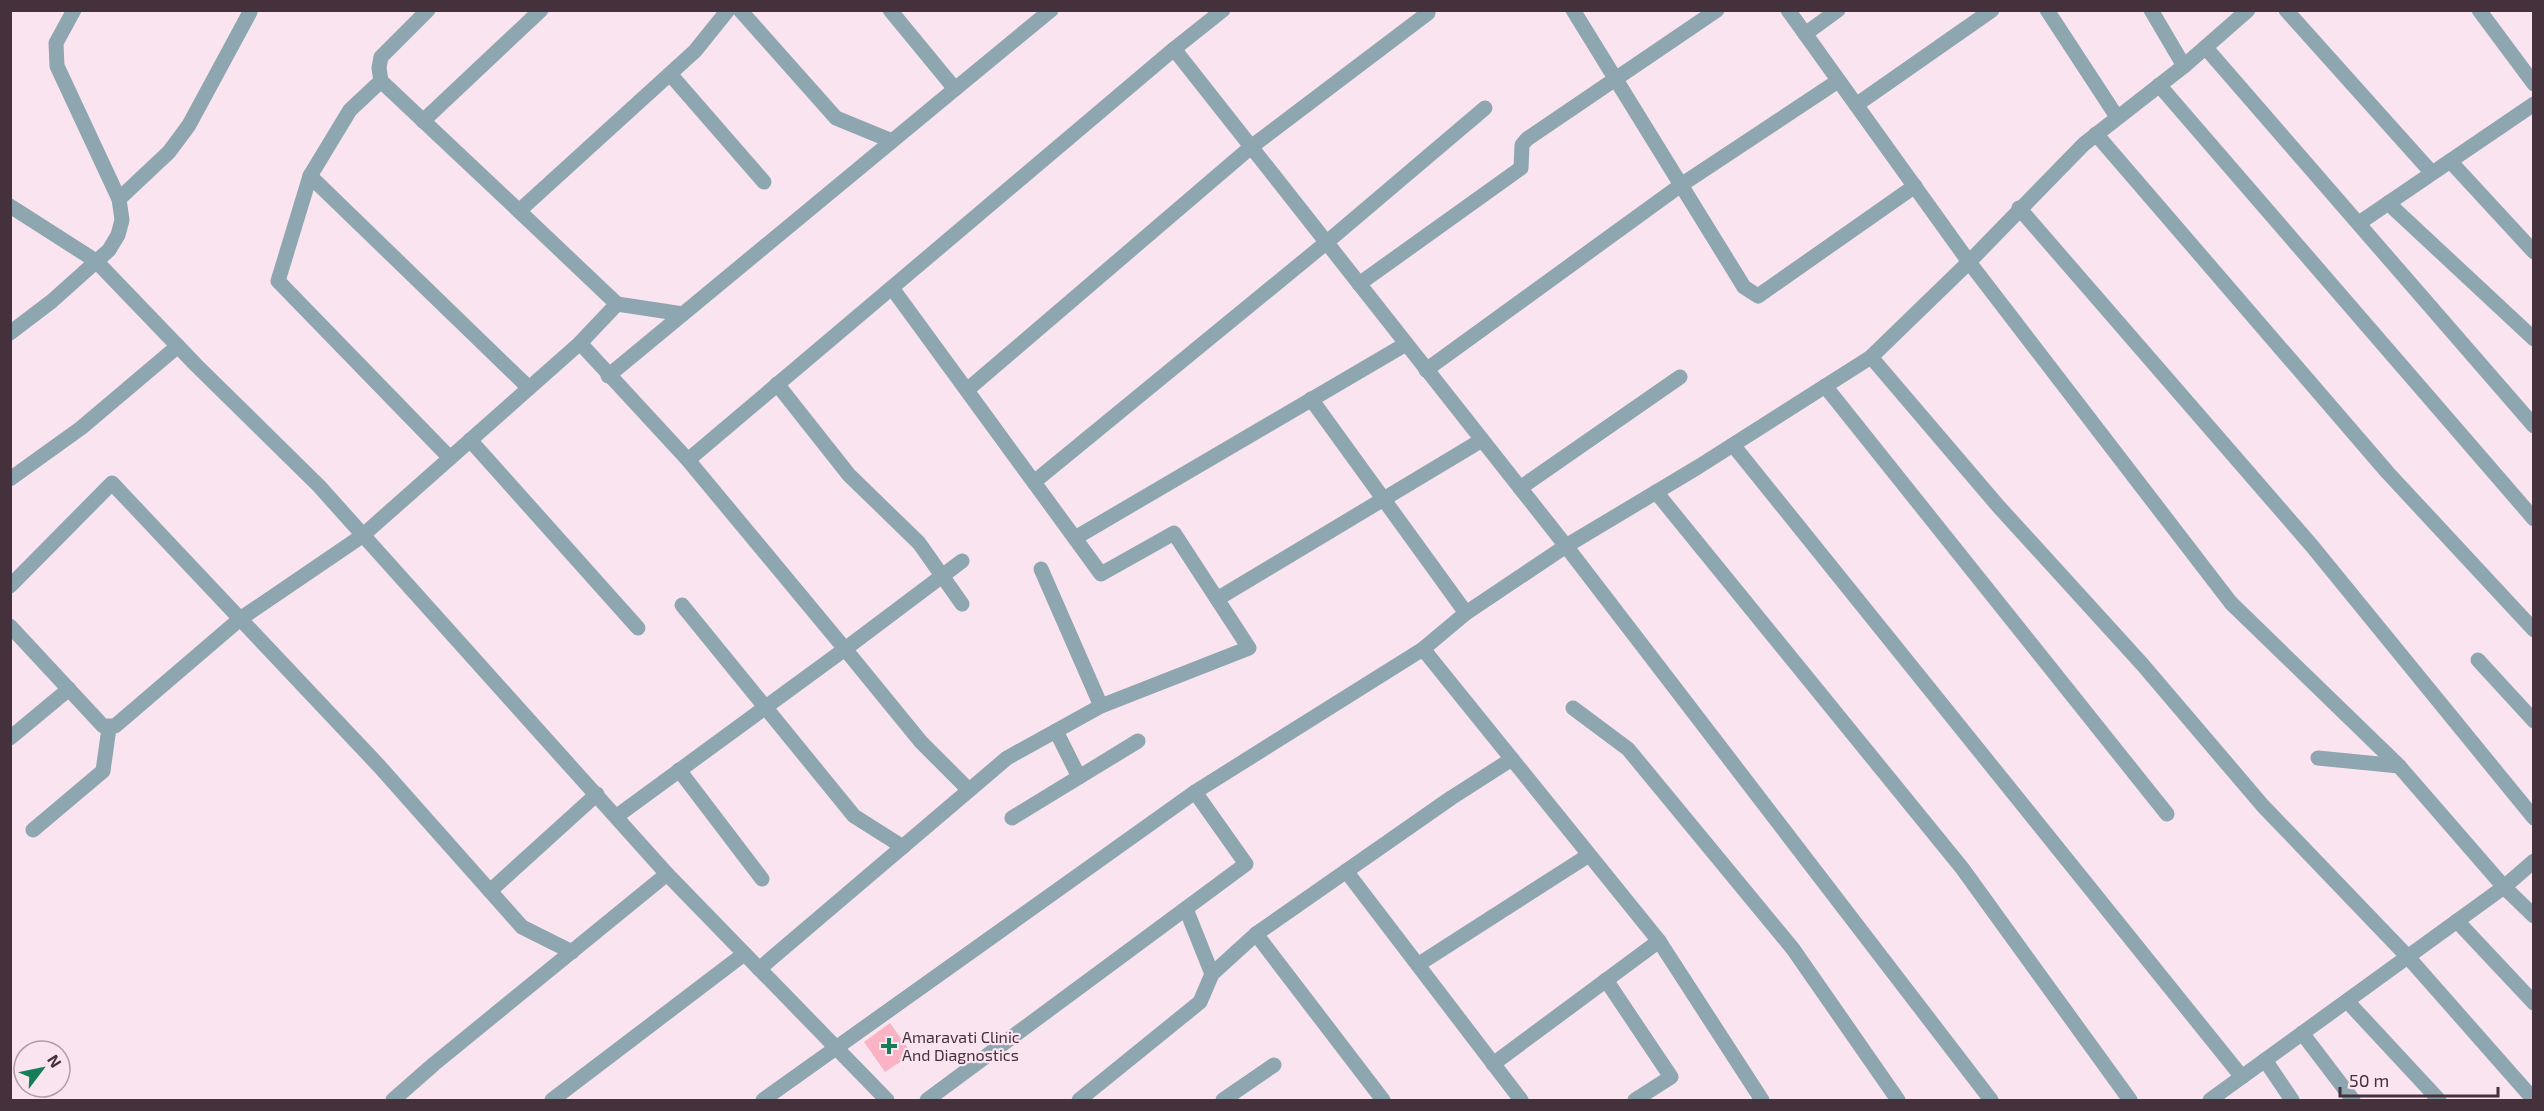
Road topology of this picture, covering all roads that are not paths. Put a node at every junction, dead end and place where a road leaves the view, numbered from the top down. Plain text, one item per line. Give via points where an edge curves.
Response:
1 (74, 10) edge
2 (428, 10) edge
3 (541, 10) edge
4 (728, 10) edge
5 (740, 10) edge
6 (890, 10) edge
7 (1051, 10) edge
8 (1223, 10) edge
9 (1573, 10) edge
10 (1717, 10) edge
11 (1788, 10) edge
12 (1838, 10) edge
13 (1992, 10) edge
14 (2047, 10) edge
15 (2151, 10) edge
16 (2286, 10) edge
17 (2479, 10) edge
18 (249, 11) edge
19 (2246, 11) edge
20 (1428, 13) dead end
21 (1805, 34) junction
22 (2206, 48) junction
23 (1174, 49) junction
24 (2184, 66) junction
25 (670, 74) junction
26 (1616, 80) junction
27 (381, 81) junction
28 (1838, 81) junction
29 (2534, 84) edge
30 (2158, 85) junction
31 (955, 89) junction
32 (2534, 104) edge
33 (1856, 105) junction
34 (1485, 108) dead end
35 (2117, 117) junction
36 (423, 121) junction
37 (2096, 134) junction
38 (892, 141) junction
39 (1251, 147) junction
40 (2450, 161) junction
41 (2432, 173) junction
42 (310, 176) junction
43 (764, 182) dead end
44 (1681, 185) junction
45 (1915, 186) junction
46 (118, 199) junction
47 (2388, 203) junction
48 (10, 207) edge
49 (2019, 208) junction
50 (519, 212) junction
51 (2359, 223) junction
52 (1327, 242) junction
53 (2534, 252) edge
54 (96, 261) junction
55 (1969, 262) junction
56 (1359, 284) junction
57 (892, 288) junction
58 (617, 304) junction
59 (683, 314) junction
60 (10, 333) edge
61 (2534, 339) edge
62 (580, 343) junction
63 (1406, 344) junction
64 (178, 346) junction
65 (1871, 357) junction
66 (1426, 370) junction
67 (608, 376) junction
68 (1680, 377) dead end
69 (777, 384) junction
70 (1825, 386) junction
71 (529, 388) junction
72 (967, 390) junction
73 (1311, 399) junction
74 (2534, 426) edge
75 (470, 440) junction
76 (1482, 440) junction
77 (1733, 445) junction
78 (450, 458) junction
79 (688, 460) junction
80 (10, 479) edge
81 (1034, 482) junction
82 (1520, 488) junction
83 (1656, 492) junction
84 (1383, 499) junction
85 (2534, 519) edge
86 (362, 536) junction
87 (1075, 538) junction
88 (1566, 546) junction
89 (962, 561) dead end
90 (1041, 569) dead end
91 (942, 576) junction
92 (10, 586) edge
93 (1217, 599) junction
94 (962, 604) dead end
95 (682, 605) dead end
96 (1466, 613) junction
97 (240, 619) junction
98 (10, 626) edge
99 (638, 628) dead end
100 (2534, 630) edge
101 (845, 649) junction
102 (1423, 649) junction
103 (2478, 660) dead end
104 (69, 689) junction
105 (766, 706) junction
106 (1101, 706) junction
107 (1573, 708) dead end
108 (2534, 722) edge
109 (109, 728) junction
110 (1056, 731) junction
111 (10, 738) edge
112 (1138, 741) dead end
113 (1512, 759) junction
114 (2318, 759) dead end
115 (2399, 766) junction
116 (679, 770) junction
117 (1079, 777) junction
118 (969, 790) junction
119 (1195, 792) junction
120 (597, 794) junction
121 (2167, 814) dead end
122 (617, 816) junction
123 (1012, 818) dead end
124 (2534, 818) edge
125 (33, 830) dead end
126 (903, 847) junction
127 (1589, 855) junction
128 (2534, 861) edge
129 (1346, 871) junction
130 (667, 874) junction
131 (762, 879) dead end
132 (2504, 888) junction
133 (490, 891) junction
134 (1186, 909) junction
135 (2534, 916) edge
136 (2457, 921) junction
137 (1256, 934) junction
138 (1659, 941) junction
139 (572, 952) junction
140 (744, 954) junction
141 (2408, 957) junction
142 (1419, 964) junction
143 (759, 969) junction
144 (1212, 974) junction
145 (1606, 980) junction
146 (2347, 1001) junction
147 (2534, 1003) edge
148 (2302, 1034) junction
149 (837, 1049) junction
150 (2265, 1060) junction
151 (1492, 1064) junction
152 (1274, 1065) dead end
153 (2242, 1077) junction
154 (2534, 1100) edge
155 (393, 1101) edge
156 (552, 1101) edge
157 (763, 1101) edge
158 (887, 1101) edge
159 (927, 1101) edge
160 (1079, 1101) edge
161 (1223, 1101) edge
162 (1383, 1101) edge
163 (1521, 1101) edge
164 (1635, 1101) edge
165 (1762, 1101) edge
166 (1898, 1101) edge
167 (1991, 1101) edge
168 (2130, 1101) edge
169 (2210, 1101) edge
170 (2292, 1101) edge
171 (2353, 1101) edge
172 (2439, 1101) edge

1 - 46 street via 56,43 57,66
2 - 27 street via 381,57
3 - 36 street
4 - 25 street via 695,51
5 - 38 street via 836,118
6 - 31 street
7 - 31 street
8 - 23 street
9 - 26 street
10 - 26 street
11 - 21 street
12 - 21 street
13 - 33 street
14 - 35 street
15 - 24 street
16 - 41 street
17 - 29 street
18 - 46 street via 189,125 169,152
19 - 22 street
20 - 39 street
21 - 28 street
22 - 24 street
22 - 51 street
23 - 39 street
23 - 57 street
24 - 30 street
25 - 43 street
25 - 50 street
26 - 44 street
26 - 56 street via 1524,141 1521,168
27 - 36 street
27 - 42 street via 350,110
28 - 33 street
28 - 44 street
30 - 35 street
30 - 85 street
31 - 38 street
32 - 40 street
33 - 45 street
34 - 52 street
35 - 37 street
36 - 50 street
37 - 49 street
37 - 100 street via 2388,473
38 - 59 street
39 - 52 street
39 - 72 street
40 - 41 street
40 - 53 street
41 - 47 street
42 - 71 street
42 - 78 street via 278,281
44 - 45 street via 1744,287 1758,296
44 - 66 street
45 - 55 street
46 - 54 street via 122,220 118,235
47 - 51 street
47 - 61 street
48 - 54 street
49 - 55 street
49 - 124 street via 2312,546
50 - 58 street
51 - 74 street
52 - 56 street
52 - 81 street
54 - 60 street
54 - 64 street
55 - 65 street
55 - 115 street via 2231,603
56 - 63 street
57 - 69 street
57 - 72 street
58 - 59 street
58 - 62 street
59 - 67 street
62 - 67 street
62 - 71 street
63 - 66 street
63 - 73 street
64 - 80 street via 81,428
64 - 86 street via 319,486
65 - 70 street
65 - 141 street via 2263,806
66 - 76 street
67 - 79 street
68 - 82 street
69 - 79 street
69 - 91 street via 849,475 920,543
70 - 77 street
70 - 121 street
71 - 75 street
72 - 81 street
73 - 84 street
73 - 87 street
75 - 78 street
75 - 99 street
76 - 82 street
76 - 84 street
77 - 83 street
77 - 153 street
78 - 86 street
79 - 101 street
81 - 87 street
82 - 88 street
83 - 88 street
83 - 168 street via 1962,868
84 - 93 street
84 - 96 street
86 - 97 street
86 - 120 street
87 - 93 street via 1101,574 1174,534
88 - 96 street
88 - 167 street
89 - 91 street
90 - 106 street
91 - 94 street
91 - 101 street
92 - 97 street via 112,483
93 - 106 street via 1250,648
95 - 105 street
96 - 102 street
97 - 109 street
97 - 133 street
98 - 104 street
101 - 105 street
101 - 118 street via 921,742
102 - 113 street
102 - 119 street
103 - 108 street
104 - 109 street
104 - 111 street
105 - 116 street
105 - 126 street via 854,816
106 - 110 street
107 - 166 street via 1628,750 1793,949
109 - 125 street via 103,771
110 - 117 street
110 - 118 street via 1007,758
112 - 117 street
113 - 127 street
113 - 129 street
114 - 115 street
115 - 132 street
116 - 122 street
116 - 131 street
117 - 123 street
118 - 126 street
119 - 134 street via 1246,864
119 - 149 street
120 - 122 street
120 - 133 street
122 - 130 street
126 - 143 street
127 - 138 street
127 - 142 street
128 - 132 street
129 - 137 street
129 - 142 street
130 - 139 street
130 - 140 street
132 - 135 street
132 - 136 street
133 - 139 street via 522,927
134 - 144 street
134 - 159 street
136 - 141 street
136 - 147 street
137 - 144 street
137 - 162 street
138 - 145 street
138 - 165 street
139 - 155 street
140 - 143 street
140 - 156 street
141 - 146 street
141 - 154 street
142 - 151 street
143 - 149 street
144 - 160 street via 1200,1002
145 - 151 street
145 - 164 street via 1671,1077
146 - 148 street
146 - 172 street
148 - 150 street
148 - 171 street
149 - 157 street
149 - 158 street
150 - 153 street
150 - 170 street
151 - 163 street
152 - 161 street
153 - 169 street

